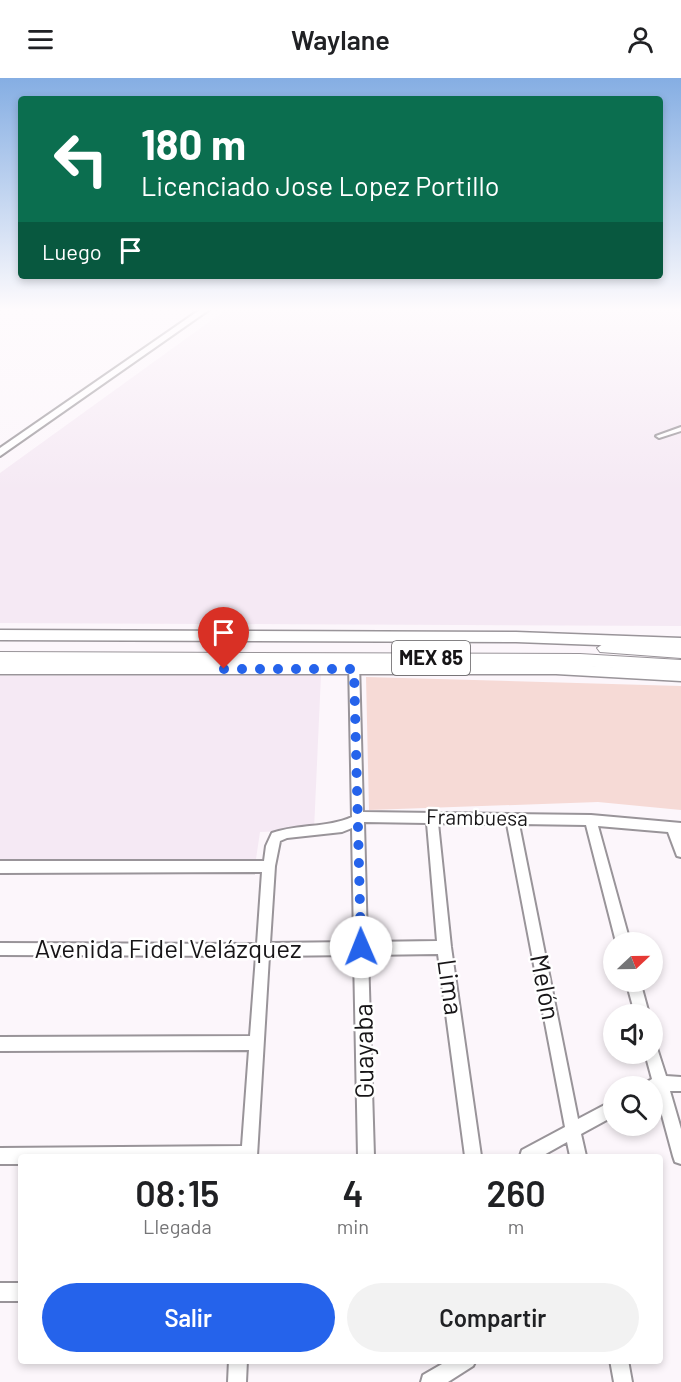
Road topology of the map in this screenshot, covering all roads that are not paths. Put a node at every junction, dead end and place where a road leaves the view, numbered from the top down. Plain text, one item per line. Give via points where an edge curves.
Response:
1 (119, 370) edge
2 (681, 429) edge
3 (658, 436) dead end
4 (0, 453) edge
5 (0, 635) edge
6 (681, 643) edge
7 (0, 645) edge
8 (183, 652) junction
9 (681, 652) edge
10 (0, 658) edge
11 (354, 664) junction
12 (681, 666) edge
13 (0, 669) edge
14 (681, 676) edge
15 (432, 817) junction
16 (358, 818) junction
17 (512, 818) junction
18 (591, 820) junction
19 (676, 827) edge
20 (681, 852) edge
21 (269, 866) junction
22 (0, 867) edge
23 (620, 932) edge
24 (361, 947) junction
25 (444, 947) junction
26 (0, 949) edge
27 (263, 950) junction
28 (256, 1043) junction
29 (0, 1044) edge
30 (681, 1084) edge
31 (663, 1085) edge
32 (663, 1105) edge
33 (603, 1113) edge
34 (573, 1131) junction
35 (249, 1154) edge
36 (366, 1154) edge
37 (473, 1154) edge
38 (532, 1154) edge
39 (578, 1154) edge
40 (0, 1156) edge
41 (18, 1156) edge
42 (681, 1156) edge
43 (0, 1292) edge
44 (18, 1292) edge
45 (238, 1364) edge
46 (459, 1364) edge
47 (620, 1364) edge
48 (237, 1382) edge
49 (430, 1382) edge
50 (623, 1382) edge

1 - 4 main road
2 - 3 street
5 - 6 street via 504,637
7 - 8 highway, MEX 85
8 - 9 highway, MEX 85 via 518,645
8 - 10 highway, MEX 85
8 - 11 highway, MEX 85
11 - 12 highway, MEX 85 via 580,660
11 - 13 street
11 - 14 street
11 - 16 street, Guayaba
15 - 16 street, Frambuesa
15 - 17 street, Frambuesa
15 - 25 street, Lima
16 - 21 street, Frambuesa via 342,827 276,837
16 - 24 street, Guayaba
17 - 18 street, Frambuesa
17 - 34 street, Melón
18 - 19 street, Frambuesa
18 - 23 street
19 - 20 street
21 - 22 street
21 - 27 street
24 - 25 street, Avenida Fidel Velázquez
24 - 27 street, Avenida Fidel Velázquez
24 - 36 street, Guayaba
25 - 37 street, Lima
26 - 27 street, Avenida Fidel Velázquez
27 - 28 street
28 - 29 street
28 - 35 street
30 - 31 street
32 - 42 street
33 - 34 street
34 - 38 street
34 - 39 street, Melón
40 - 41 street
43 - 44 street
45 - 48 street
46 - 49 street
47 - 50 street

